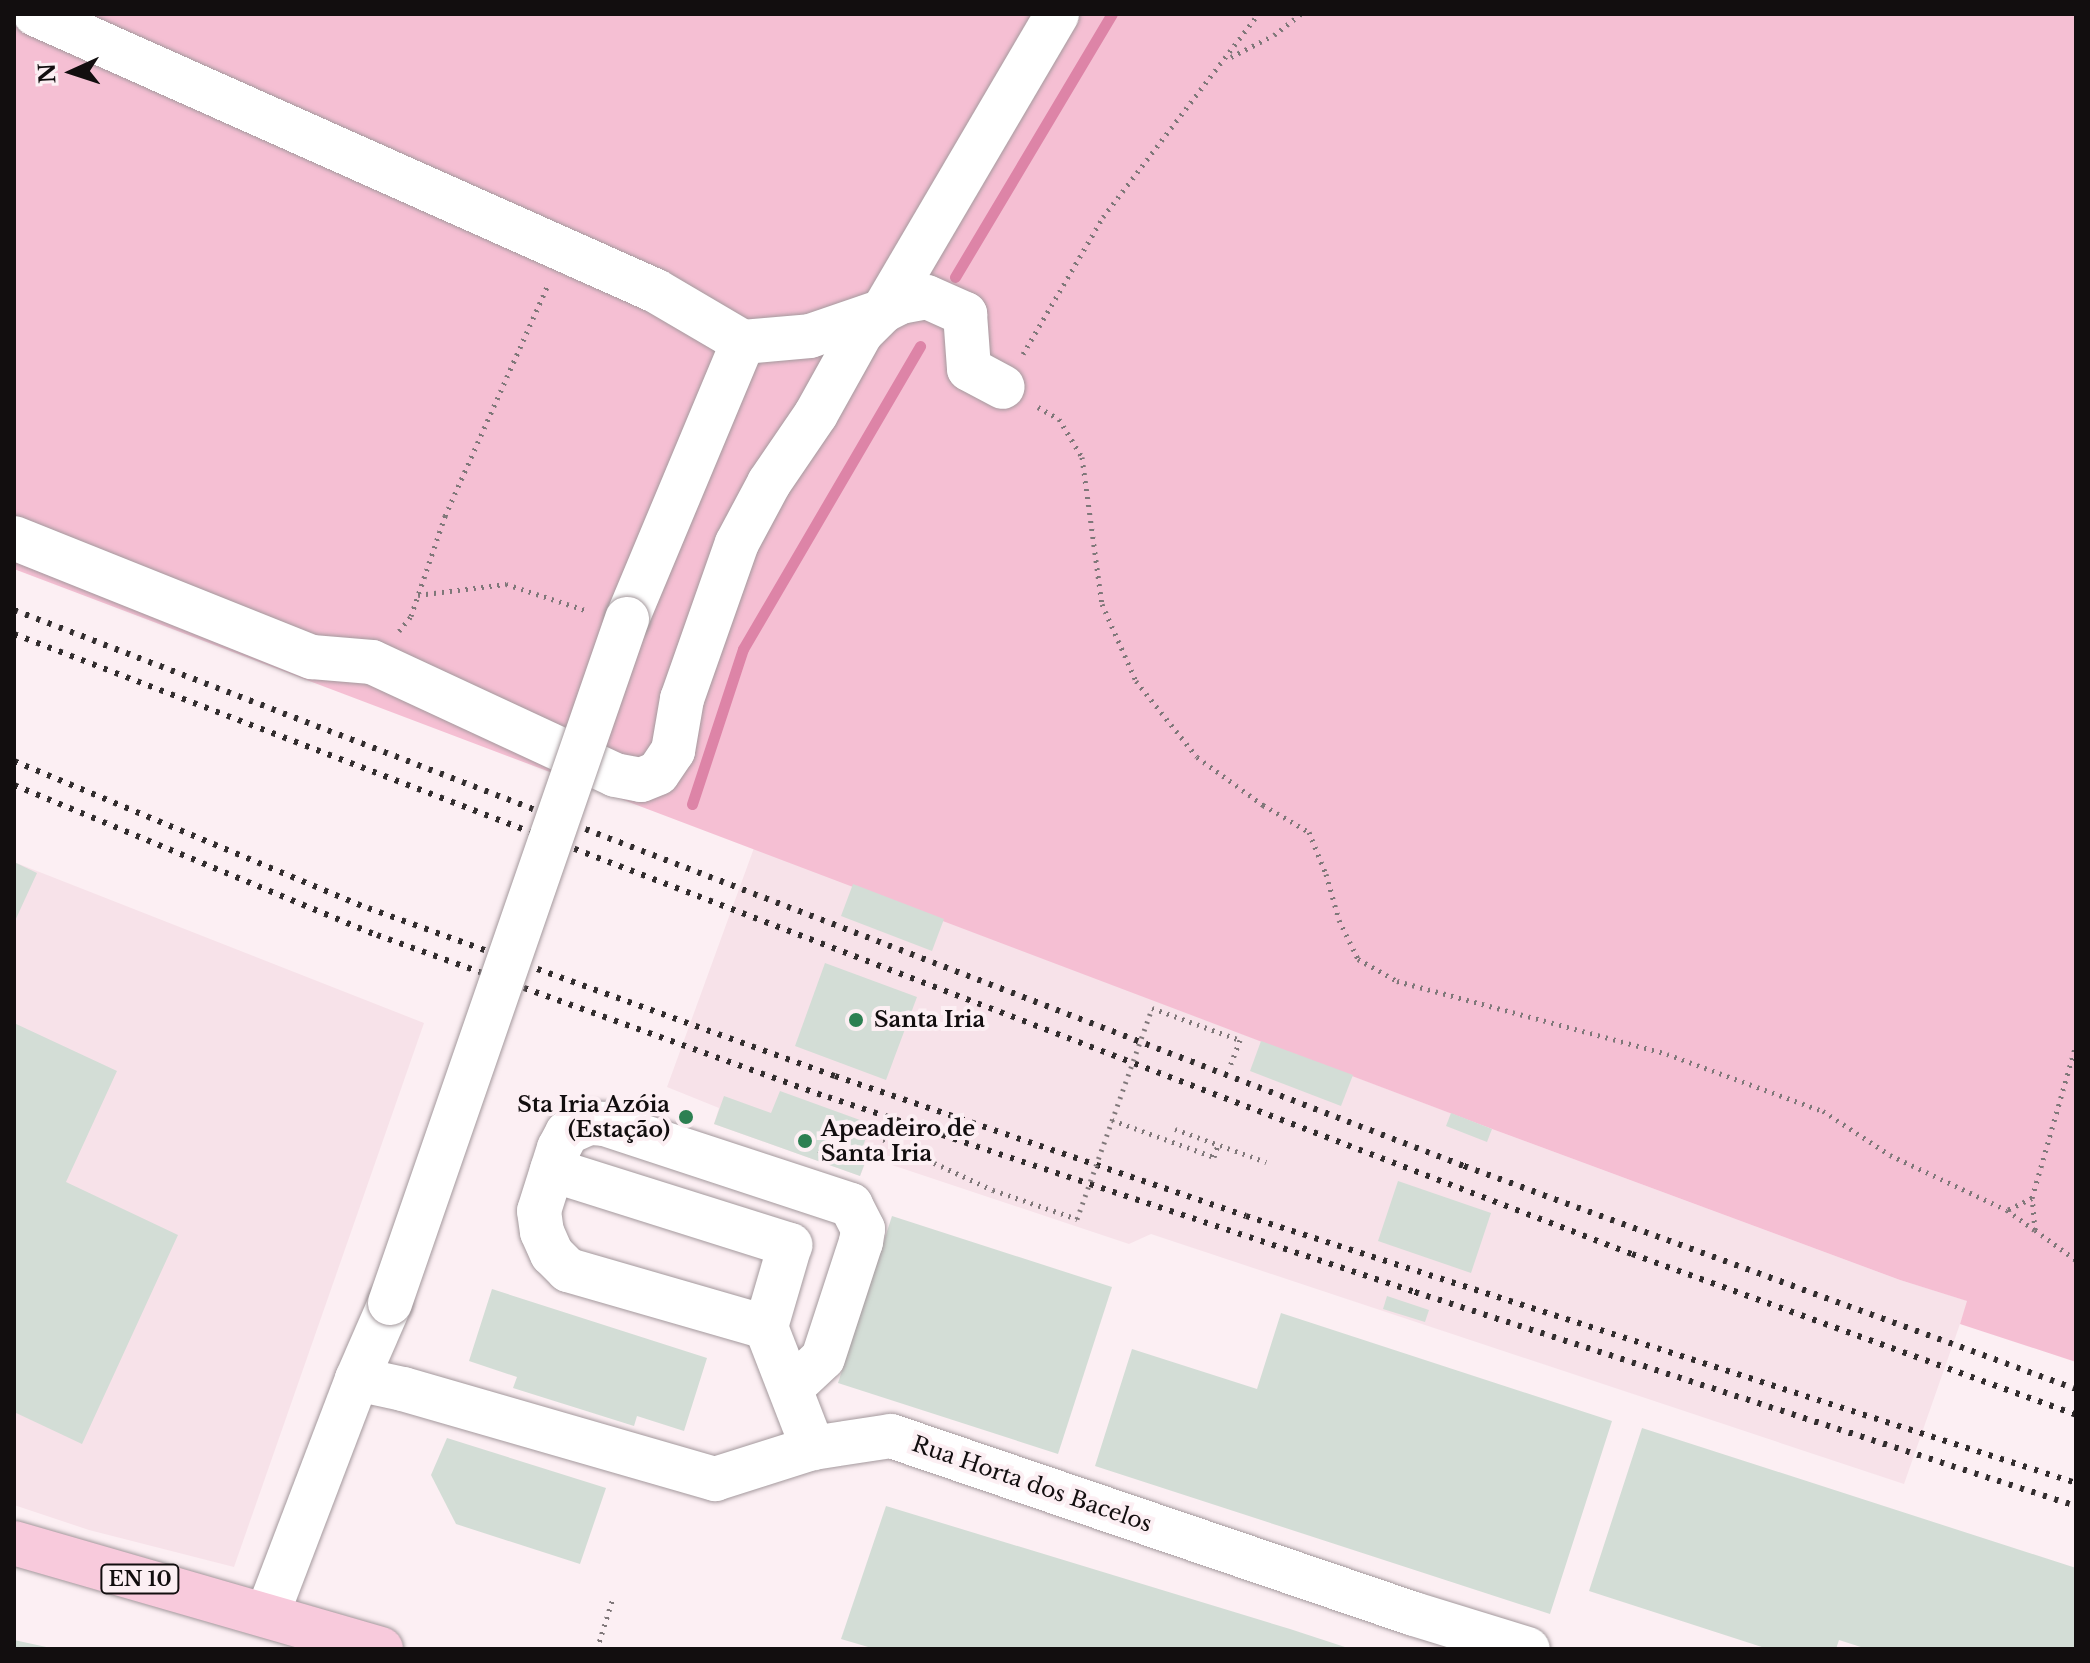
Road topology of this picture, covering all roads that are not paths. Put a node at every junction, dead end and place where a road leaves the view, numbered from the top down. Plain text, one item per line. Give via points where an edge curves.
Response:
1 (35, 14) edge
2 (1057, 14) edge
3 (883, 311) junction
4 (743, 342) junction
5 (1003, 387) road end
6 (14, 538) edge
7 (552, 1170) junction
8 (766, 1327) junction
9 (357, 1379) junction
10 (792, 1387) junction
11 (813, 1448) junction
12 (14, 1543) edge
13 (267, 1615) junction
14 (381, 1649) edge
15 (1528, 1649) edge

1 - 4 street via 656,291
2 - 3 street
3 - 4 street via 810,336
3 - 5 street via 927,297 965,314 969,369
3 - 6 street via 861,333 737,543 682,699 673,751 658,773 641,780 615,775 372,662 312,657
4 - 9 street, bridge via 627,619 390,1303
7 - 8 street via 539,1211 542,1232 552,1254 568,1270
7 - 8 street via 790,1245
7 - 10 street via 567,1133 589,1123 605,1124 851,1205 863,1229 823,1358
8 - 10 street
9 - 11 street, Rua Horta dos Bacelos via 715,1479
9 - 13 street
10 - 11 street
11 - 15 street, Rua Horta dos Bacelos via 891,1436
12 - 13 main road, EN 10
13 - 14 main road, EN 10

